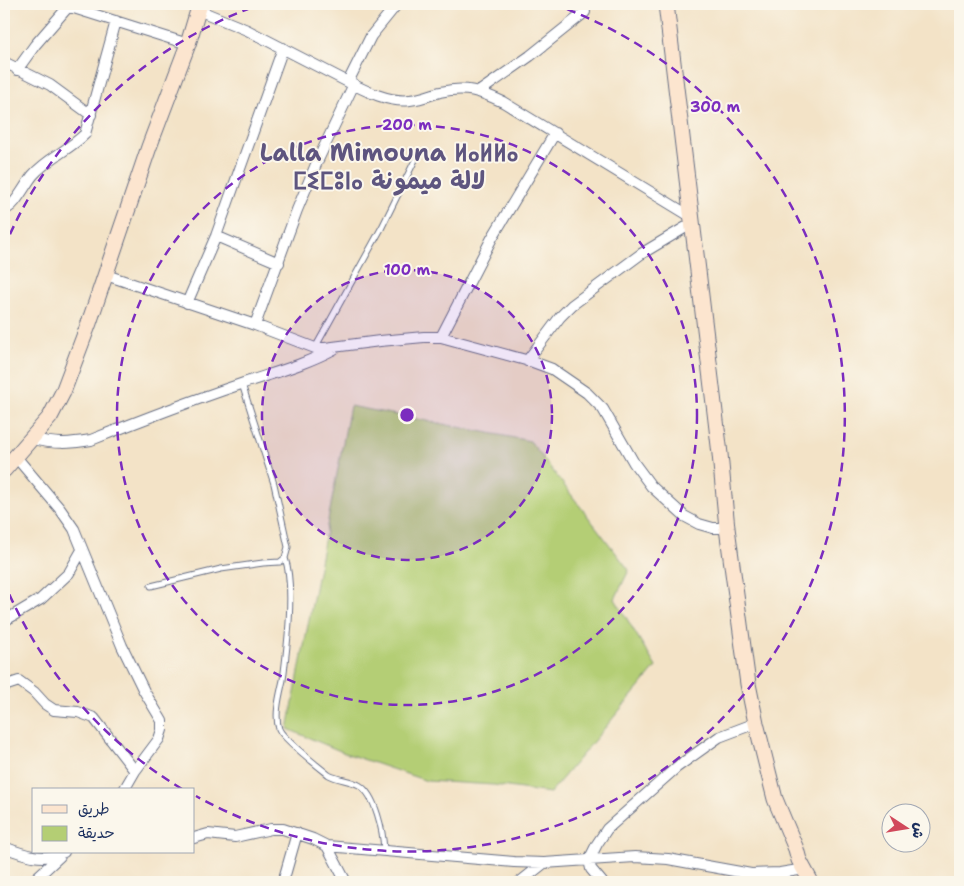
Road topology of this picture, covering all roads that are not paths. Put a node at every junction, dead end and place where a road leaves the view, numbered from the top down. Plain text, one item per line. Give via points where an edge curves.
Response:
1 (397, 4) edge
2 (666, 4) edge
3 (64, 5) edge
4 (199, 7) edge
5 (585, 12) dead end
6 (116, 21) junction
7 (188, 44) junction
8 (283, 48) junction
9 (4, 62) edge
10 (17, 70) junction
11 (351, 83) junction
12 (480, 91) junction
13 (91, 115) junction
14 (555, 133) junction
15 (418, 154) dead end
16 (4, 209) edge
17 (691, 220) junction
18 (216, 236) junction
19 (279, 263) junction
20 (106, 275) junction
21 (187, 303) junction
22 (255, 325) junction
23 (441, 337) junction
24 (337, 347) junction
25 (315, 348) junction
26 (527, 361) junction
27 (242, 383) junction
28 (32, 439) junction
29 (16, 457) junction
30 (4, 470) edge
31 (727, 528) junction
32 (82, 550) junction
33 (285, 558) junction
34 (151, 586) dead end
35 (4, 622) edge
36 (4, 686) edge
37 (756, 723) junction
38 (135, 771) junction
39 (125, 788) edge
40 (297, 833) junction
41 (195, 838) edge
42 (327, 846) junction
43 (4, 847) edge
44 (384, 850) junction
45 (60, 854) edge
46 (62, 854) edge
47 (589, 860) junction
48 (544, 863) junction
49 (808, 876) edge
50 (32, 882) edge
51 (282, 882) edge
52 (346, 882) edge
53 (520, 882) edge
54 (602, 882) edge

1 - 11 street via 371,36
2 - 17 street
3 - 6 street
3 - 10 street
4 - 7 street
4 - 8 street
5 - 12 street
6 - 7 street
6 - 13 street
7 - 20 street
8 - 11 street
8 - 18 street
9 - 10 street
10 - 13 street via 50,85
11 - 12 street via 382,96 409,100 454,90
11 - 19 street via 307,186
12 - 14 street
13 - 16 street via 85,134 38,169 12,205
14 - 17 street
14 - 23 street via 492,238
15 - 25 lane
17 - 26 street via 572,305
17 - 31 street
18 - 19 street
18 - 21 street
19 - 22 street
20 - 21 street
20 - 28 street via 63,392 50,417
21 - 22 street
22 - 25 street
23 - 24 street via 380,340
23 - 26 street
24 - 25 street
24 - 27 street via 287,370
26 - 31 street via 552,369 587,393 602,409 651,486 684,516 706,526
27 - 28 street via 91,440 56,444
27 - 33 lane via 274,484 288,547
28 - 29 street
29 - 30 street
29 - 32 street via 60,509 74,529
31 - 37 street
32 - 35 street via 69,573 40,599
32 - 38 street via 122,646 162,721 160,739
33 - 34 lane via 280,562 221,569
33 - 44 lane via 289,607 278,728 329,775 357,784 366,791 383,835
36 - 38 street via 19,680 54,710 78,712 94,718
37 - 47 street via 719,737 677,767 607,829
37 - 49 street via 775,799
38 - 39 street
40 - 41 street via 271,829 236,837 208,834
40 - 42 street
40 - 51 street
42 - 44 street
42 - 52 street
43 - 45 street via 38,857
44 - 48 street
46 - 50 street
47 - 48 street
47 - 49 street via 668,859 752,874
47 - 54 street
48 - 53 street

